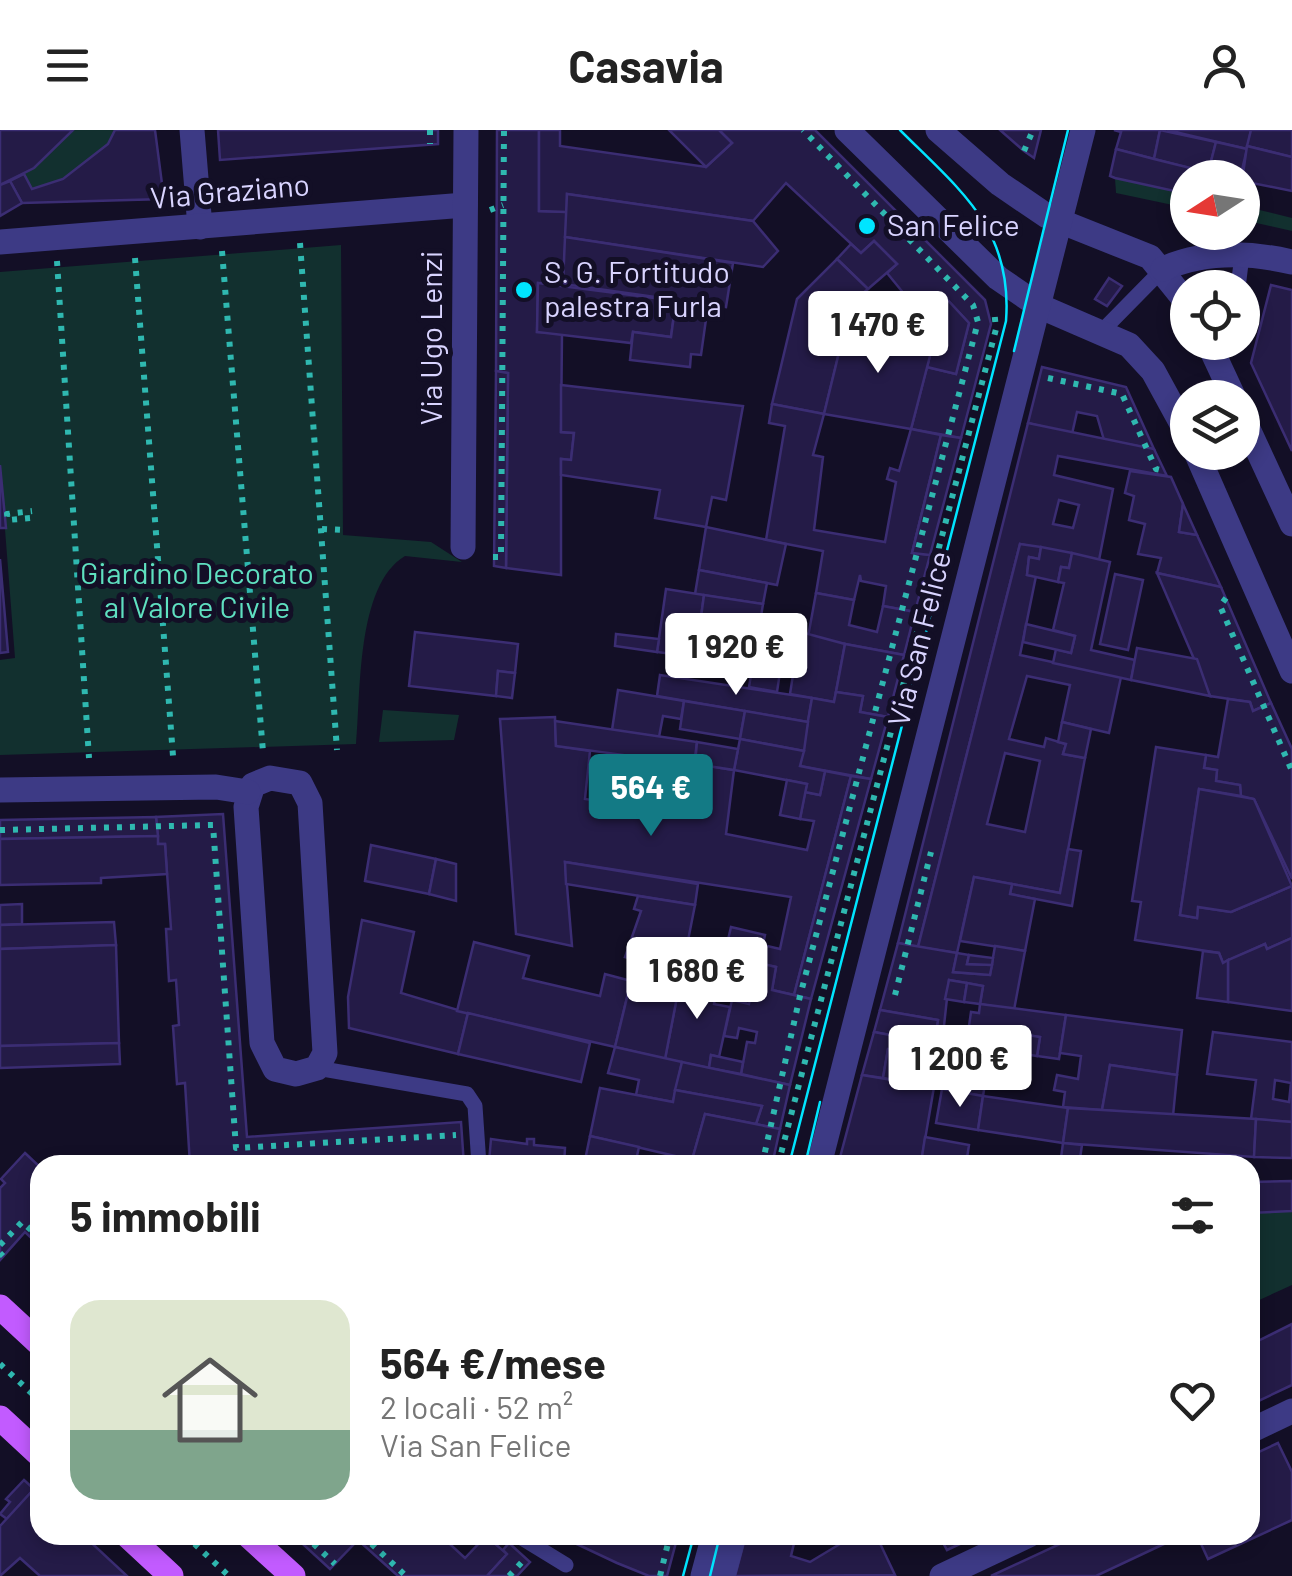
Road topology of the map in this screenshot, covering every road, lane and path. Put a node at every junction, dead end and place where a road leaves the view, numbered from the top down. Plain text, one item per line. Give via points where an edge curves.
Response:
1 (192, 130) edge
2 (430, 130) edge
3 (466, 130) edge
4 (504, 130) edge
5 (802, 130) edge
6 (846, 130) edge
7 (938, 130) edge
8 (1033, 130) edge
9 (1083, 130) edge
10 (430, 144) dead end
11 (1024, 151) dead end
12 (465, 204) junction
13 (1060, 223) junction
14 (200, 228) junction
15 (0, 242) edge
16 (300, 242) dead end
17 (222, 248) dead end
18 (135, 254) dead end
19 (1242, 255) junction
20 (56, 260) dead end
21 (1292, 262) edge
22 (1163, 269) junction
23 (1240, 270) edge
24 (1170, 279) edge
25 (992, 300) dead end
26 (1039, 306) junction
27 (1102, 331) junction
28 (1217, 360) edge
29 (1223, 360) edge
30 (968, 362) junction
31 (980, 365) dead end
32 (1222, 370) junction
33 (1226, 380) edge
34 (1045, 393) dead end
35 (1170, 402) edge
36 (1260, 455) edge
37 (1164, 470) dead end
38 (1204, 470) edge
39 (32, 511) dead end
40 (5, 523) dead end
41 (1292, 524) edge
42 (322, 529) junction
43 (343, 530) dead end
44 (464, 547) dead end
45 (493, 557) dead end
46 (1226, 598) dead end
47 (1292, 671) edge
48 (337, 750) dead end
49 (263, 753) dead end
50 (172, 756) dead end
51 (89, 758) dead end
52 (1291, 765) edge
53 (0, 790) edge
54 (248, 792) junction
55 (932, 850) dead end
56 (890, 1012) dead end
57 (317, 1068) junction
58 (477, 1155) edge
59 (764, 1155) edge
60 (781, 1155) edge
61 (822, 1155) edge
62 (30, 1229) edge
63 (0, 1245) edge
64 (0, 1307) edge
65 (30, 1335) edge
66 (0, 1364) edge
67 (30, 1392) edge
68 (1292, 1411) edge
69 (0, 1418) edge
70 (1260, 1426) edge
71 (30, 1446) edge
72 (137, 1545) edge
73 (196, 1545) edge
74 (259, 1545) edge
75 (315, 1545) edge
76 (373, 1545) edge
77 (533, 1545) edge
78 (668, 1545) edge
79 (697, 1545) edge
80 (711, 1545) edge
81 (732, 1545) edge
82 (1008, 1545) edge
83 (526, 1558) dead end
84 (335, 1564) dead end
85 (566, 1565) dead end
86 (170, 1576) edge
87 (229, 1576) edge
88 (293, 1576) edge
89 (406, 1576) edge
90 (509, 1576) edge
91 (660, 1576) edge
92 (690, 1576) edge
93 (703, 1576) edge
94 (724, 1576) edge
95 (942, 1576) edge

1 - 14 street
2 - 10 path
3 - 12 street, Via Ugo Lenzi
4 - 45 path via 501,557
5 - 30 path via 973,305 978,322
6 - 26 street via 987,270
7 - 13 street via 1000,184
8 - 11 path
9 - 13 street, Via San Felice
12 - 14 street, Via Graziano
12 - 44 street, Via Ugo Lenzi
13 - 22 street via 1137,250
13 - 26 street, Via San Felice
14 - 15 street, Via Graziano
16 - 42 path
17 - 49 path
18 - 50 path
19 - 21 street
19 - 22 street via 1202,256
19 - 23 lane
20 - 51 path
22 - 24 street
22 - 27 lane
25 - 60 path via 996,329
26 - 27 street
26 - 61 street, Via San Felice
27 - 35 street via 1129,345
28 - 32 street
29 - 32 lane
30 - 31 path
30 - 59 path
32 - 33 street
34 - 37 path via 1048,377 1122,394 1156,469
36 - 41 street
38 - 47 street
39 - 40 path via 7,514
42 - 43 path
42 - 48 path
46 - 52 path via 1220,606
53 - 54 street
54 - 57 street via 264,1054 285,1072
54 - 57 street via 260,781 281,778 300,782 307,792 325,1041
55 - 56 path
57 - 58 lane via 461,1092 472,1098
62 - 63 path via 22,1222
64 - 65 main road
66 - 67 path
68 - 70 street
69 - 71 main road
72 - 86 main road
73 - 87 path
74 - 88 main road
75 - 84 path
76 - 89 path
77 - 85 lane
78 - 91 path
79 - 92 street
80 - 93 street
81 - 94 street
82 - 95 street
83 - 90 path

